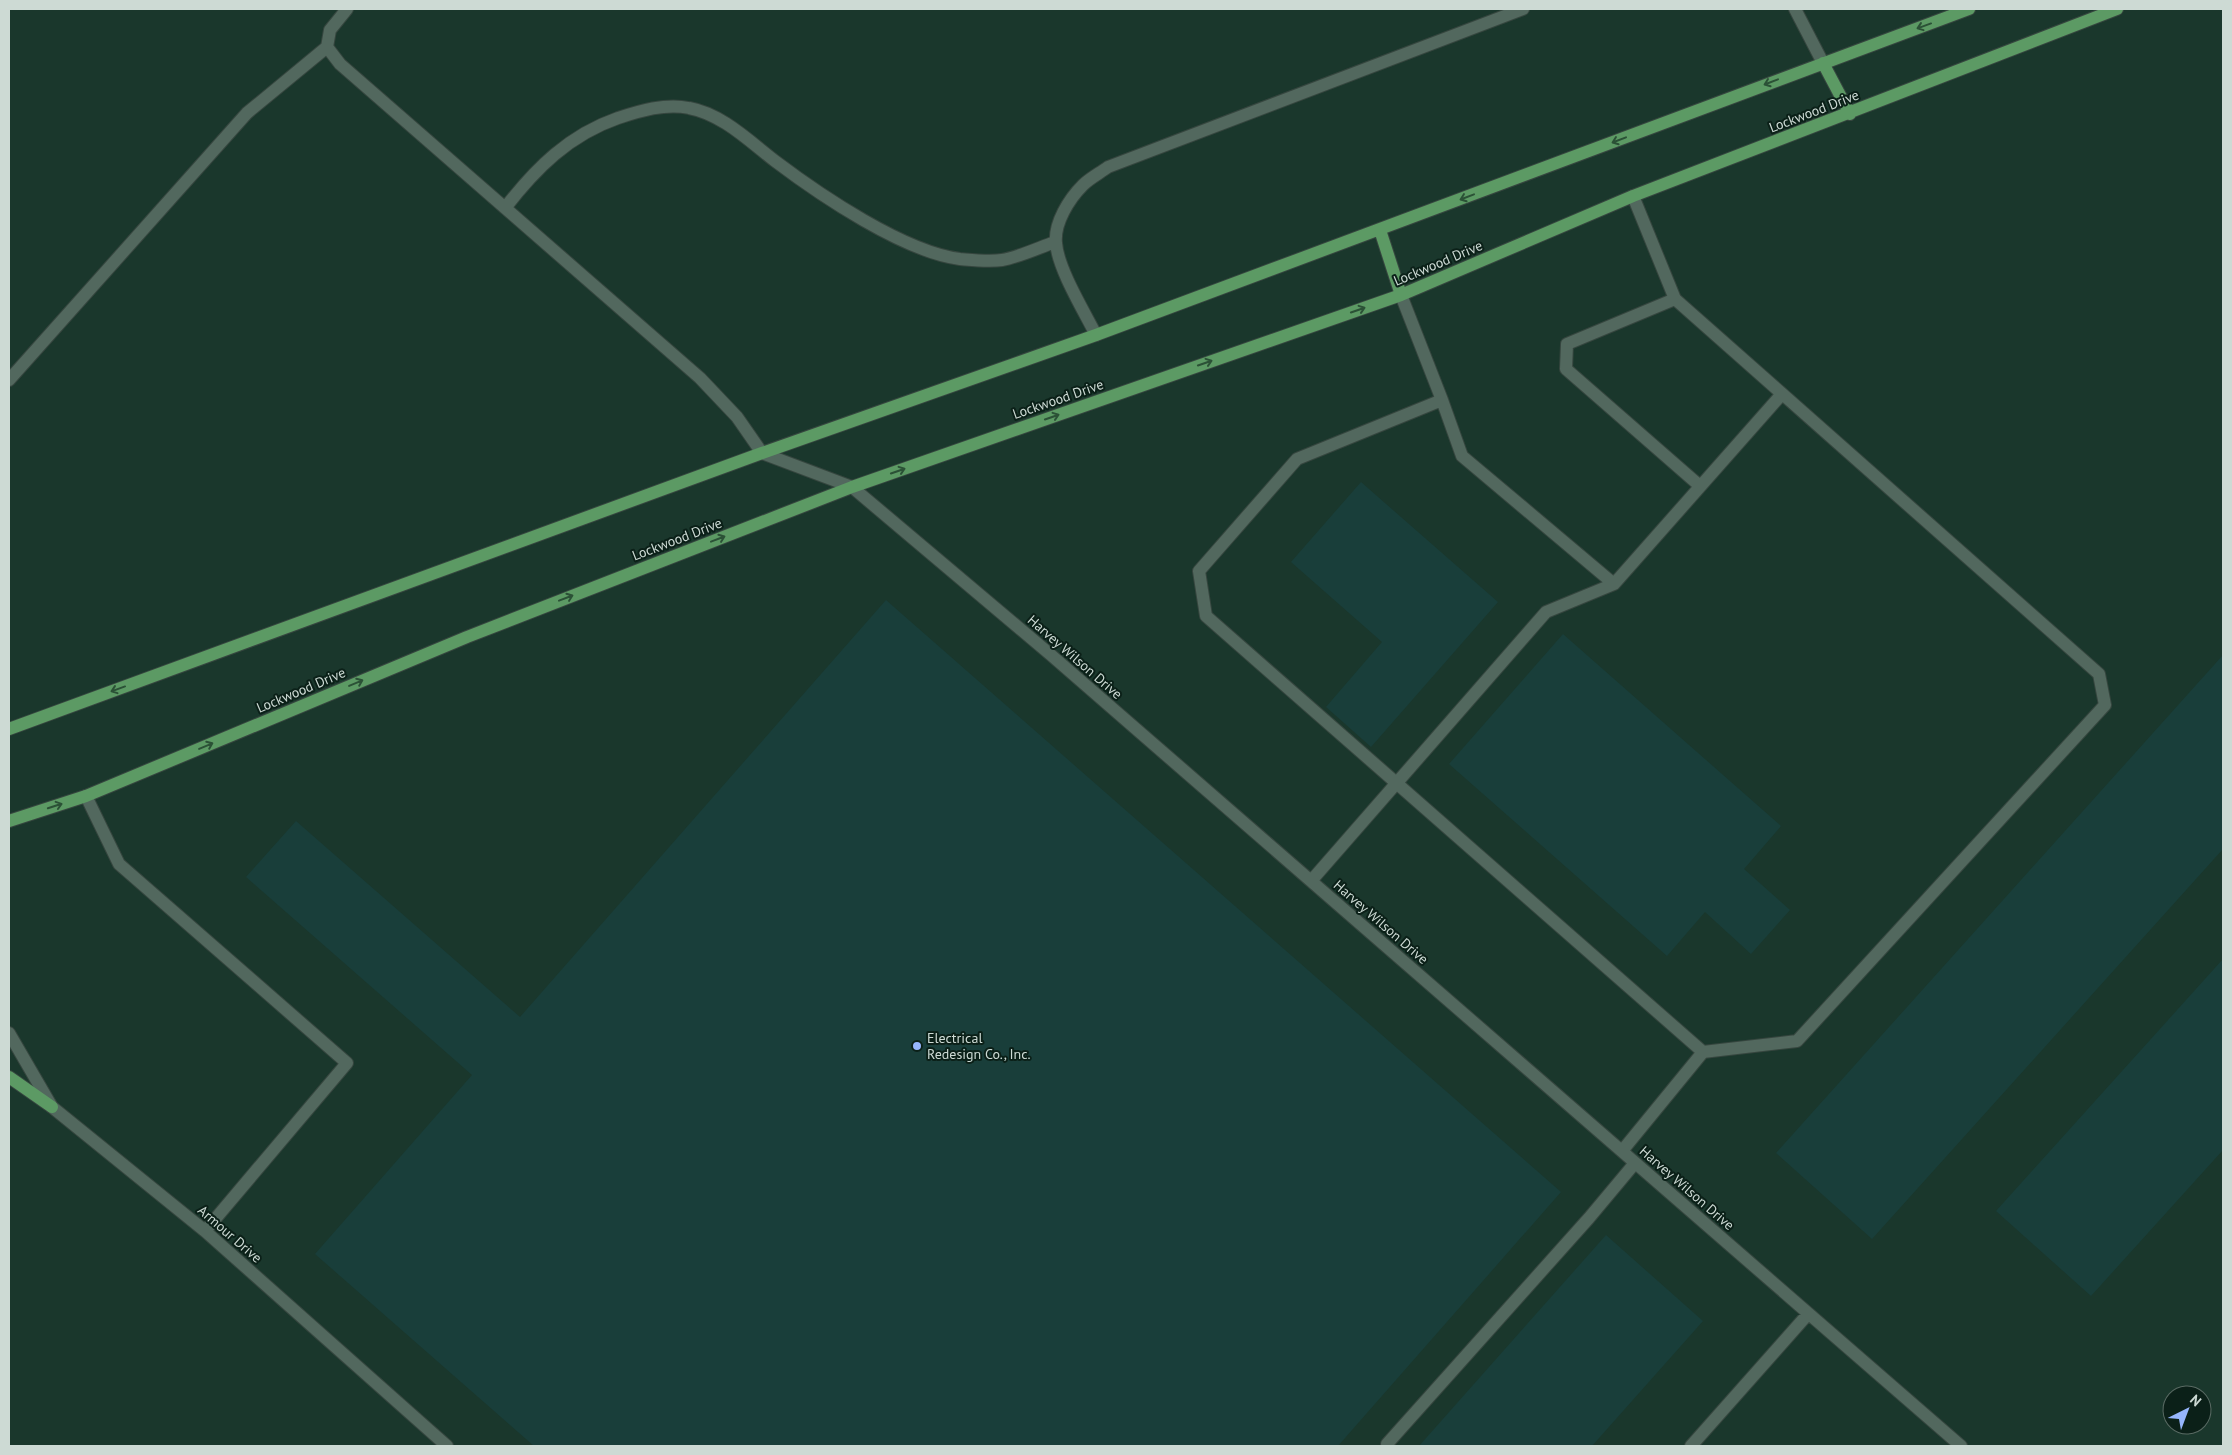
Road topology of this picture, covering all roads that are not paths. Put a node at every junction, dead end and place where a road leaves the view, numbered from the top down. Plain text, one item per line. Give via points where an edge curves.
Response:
1 (347, 9) edge
2 (1523, 9) edge
3 (1795, 9) edge
4 (1969, 9) edge
5 (2117, 9) edge
6 (327, 47) junction
7 (1823, 63) junction
8 (1850, 114) junction
9 (1633, 196) junction
10 (505, 208) junction
11 (1380, 230) junction
12 (1055, 242) junction
13 (1401, 295) junction
14 (1675, 299) junction
15 (1096, 335) junction
16 (9, 380) edge
17 (1782, 394) junction
18 (1442, 400) junction
19 (762, 453) junction
20 (1700, 486) junction
21 (852, 487) junction
22 (1614, 584) junction
23 (9, 729) edge
24 (1396, 784) junction
25 (86, 796) junction
26 (9, 821) edge
27 (1311, 881) junction
28 (9, 1033) edge
29 (1703, 1052) junction
30 (9, 1077) edge
31 (52, 1107) junction
32 (1622, 1151) junction
33 (1635, 1163) junction
34 (205, 1231) junction
35 (1808, 1314) junction
36 (1386, 1444) dead end
37 (447, 1446) edge
38 (1692, 1446) edge
39 (1961, 1446) edge

1 - 6 street via 330,30
2 - 12 street via 1108,167 1083,185 1069,202 1059,221
3 - 7 street
4 -> 7 main road
5 - 8 main road, Lockwood Drive
6 - 10 street via 340,64
6 - 16 street via 247,113
7 - 8 main road
7 -> 11 main road
8 - 9 main road, Lockwood Drive
9 - 13 main road, Lockwood Drive
9 - 14 street
10 - 12 street via 526,180 574,139 636,112 688,108 720,119 840,206 924,249 959,259 1001,260
10 - 19 street via 700,378 736,416
11 - 13 main road
11 - 15 main road
12 - 15 street via 1060,262
13 - 18 street
21 -> 13 main road, Lockwood Drive
14 - 17 street
14 - 20 street via 1566,344 1566,369
15 - 19 main road
17 - 20 street
17 - 29 street via 2099,674 2105,705 1797,1041
18 - 22 street via 1462,456
18 - 24 street via 1297,459 1199,571 1206,616
19 - 21 street, Harvey Wilson Drive
19 -> 23 main road
20 - 22 street
25 -> 21 main road, Lockwood Drive via 467,637
21 - 27 street, Harvey Wilson Drive
22 - 24 street via 1546,612
24 - 27 street
24 - 29 street
26 -> 25 main road, Lockwood Drive
25 - 34 street via 119,864 347,1063
27 - 32 street, Harvey Wilson Drive
28 - 31 street, Armour Drive
29 - 32 street
30 - 31 main road
31 - 34 street, Armour Drive
32 - 33 street, Harvey Wilson Drive
33 - 35 street, Harvey Wilson Drive
33 - 36 street
34 - 37 street, Armour Drive
35 - 38 street
35 - 39 street, Harvey Wilson Drive

